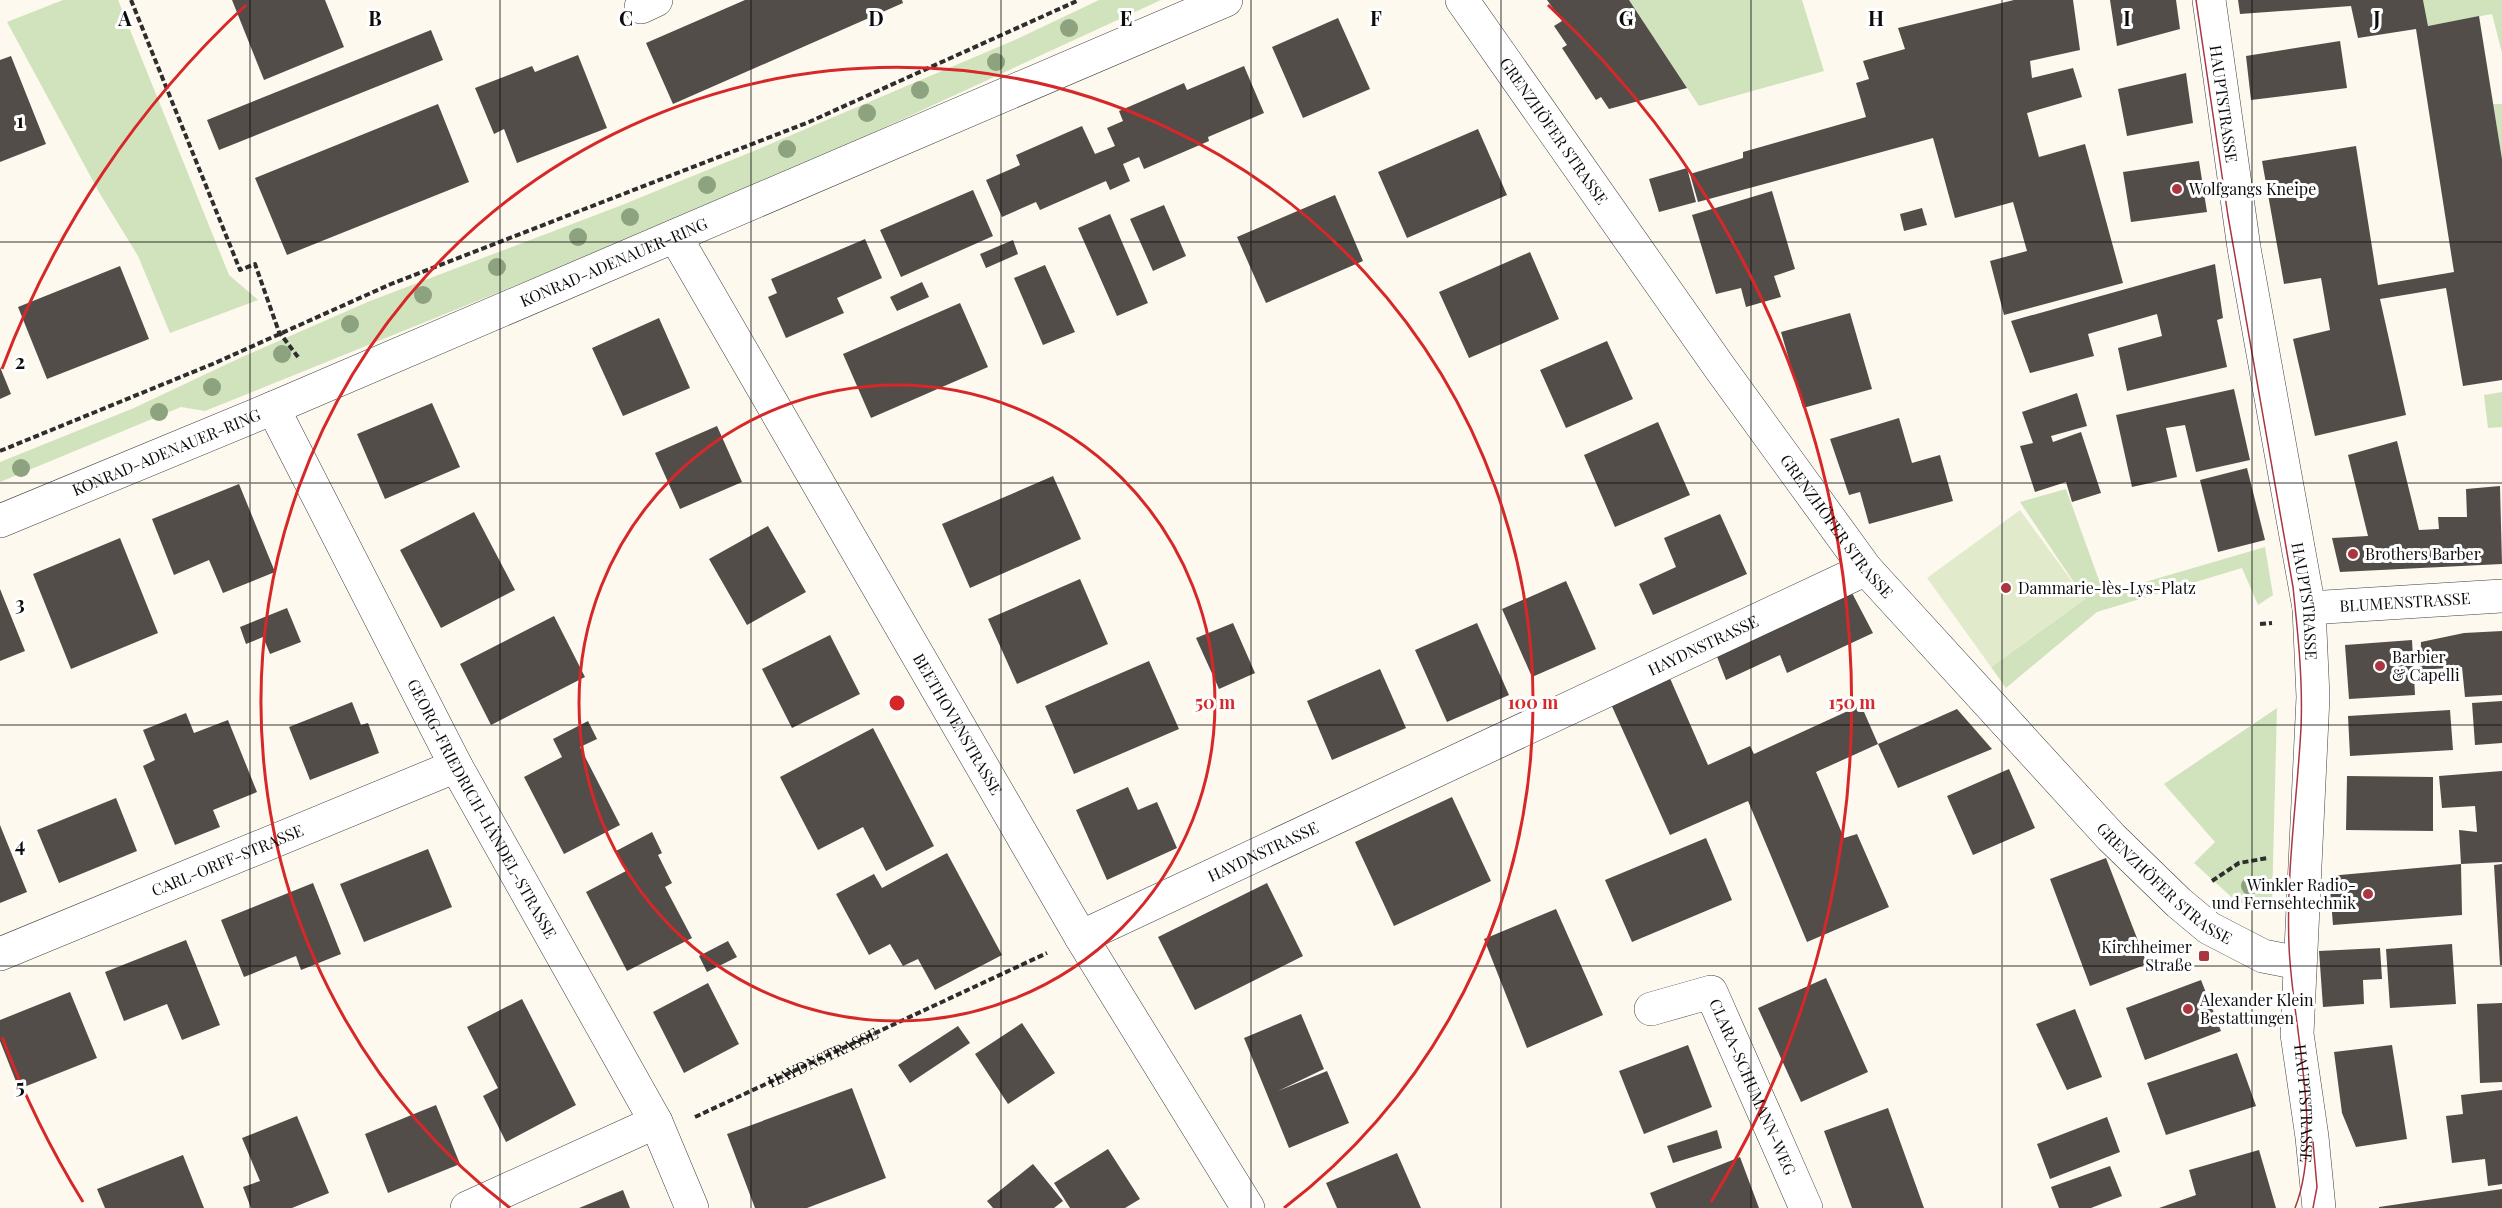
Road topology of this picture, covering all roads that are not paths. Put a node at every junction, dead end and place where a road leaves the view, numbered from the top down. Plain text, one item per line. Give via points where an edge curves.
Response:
1 (1226, 0) edge
2 (1462, 0) edge
3 (2209, 0) edge
4 (675, 236) junction
5 (273, 408) junction
6 (0, 521) edge
7 (1866, 569) junction
8 (2502, 596) edge
9 (2308, 608) junction
10 (456, 766) junction
11 (1081, 937) junction
12 (0, 954) edge
13 (2299, 963) junction
14 (1650, 1009) dead end
15 (656, 1122) junction
16 (467, 1208) edge
17 (692, 1208) edge
18 (1248, 1208) edge
19 (1806, 1208) edge
20 (2319, 1208) edge

1 - 4 street, KONRAD-ADENAUER-RING
2 - 7 street, GRENZHÖFER STRASSE
3 - 9 street, HAUPTSTRASSE via 2244,248
4 - 5 street, KONRAD-ADENAUER-RING
4 - 11 street, BEETHOVENSTRASSE
5 - 6 street, KONRAD-ADENAUER-RING
5 - 10 street, GEORG-FRIEDRICH-HÄNDEL-STRASSE
7 - 11 street, HAYDNSTRASSE
7 - 13 street, GRENZHÖFER STRASSE via 2111,837 2179,903 2209,928 2263,956
8 - 9 street, BLUMENSTRASSE
9 - 13 street, HAUPTSTRASSE via 2313,697
10 - 12 street, CARL-ORFF-STRASSE
10 - 15 street, GEORG-FRIEDRICH-HÄNDEL-STRASSE
11 - 18 street, BEETHOVENSTRASSE
13 - 20 street, HAUPTSTRASSE via 2298,1034
14 - 19 street, CLARA-SCHUMANN-WEG via 1711,992
15 - 16 street
15 - 17 street, GEORG-FRIEDRICH-HÄNDEL-STRASSE

